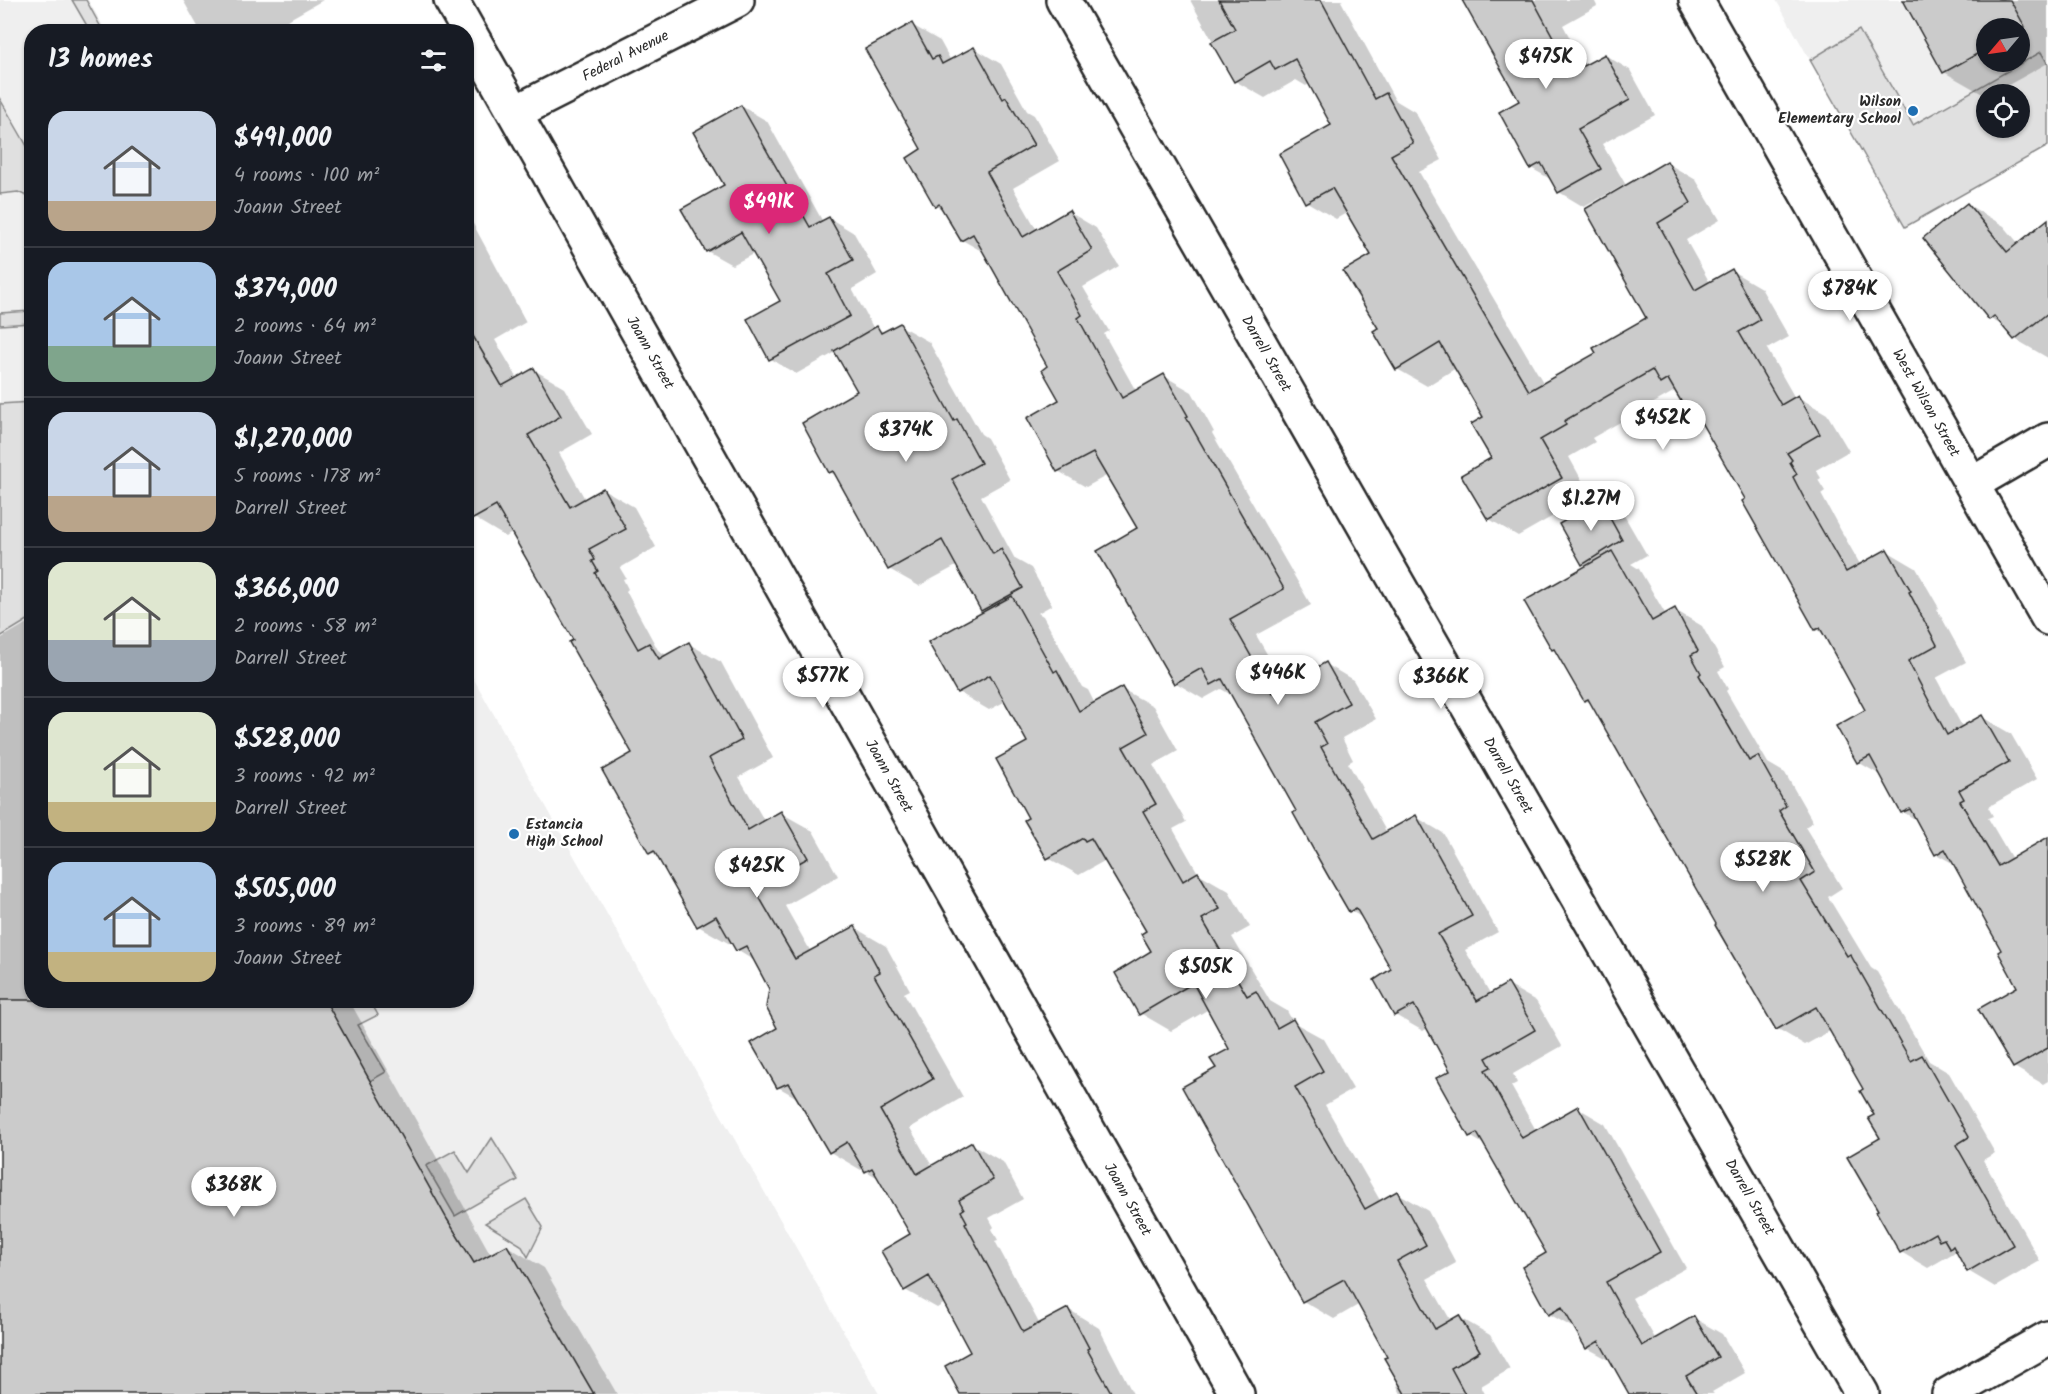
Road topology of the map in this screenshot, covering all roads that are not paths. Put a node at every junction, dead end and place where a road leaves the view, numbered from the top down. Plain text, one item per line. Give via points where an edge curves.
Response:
1 (452, 0) edge
2 (737, 0) edge
3 (1063, 0) edge
4 (1696, 0) edge
5 (466, 24) edge
6 (474, 38) edge
7 (516, 112) junction
8 (2048, 440) edge
9 (1972, 484) junction
10 (2048, 618) edge
11 (2048, 1338) edge
12 (1237, 1394) edge
13 (1862, 1394) edge
14 (1949, 1394) edge

1 - 5 street, Joann Street
2 - 7 street, Federal Avenue
3 - 13 street, Darrell Street
4 - 9 street, West Wilson Street
6 - 7 street, Joann Street
7 - 12 street, Joann Street
8 - 9 street
9 - 10 street, West Wilson Street
11 - 14 street

